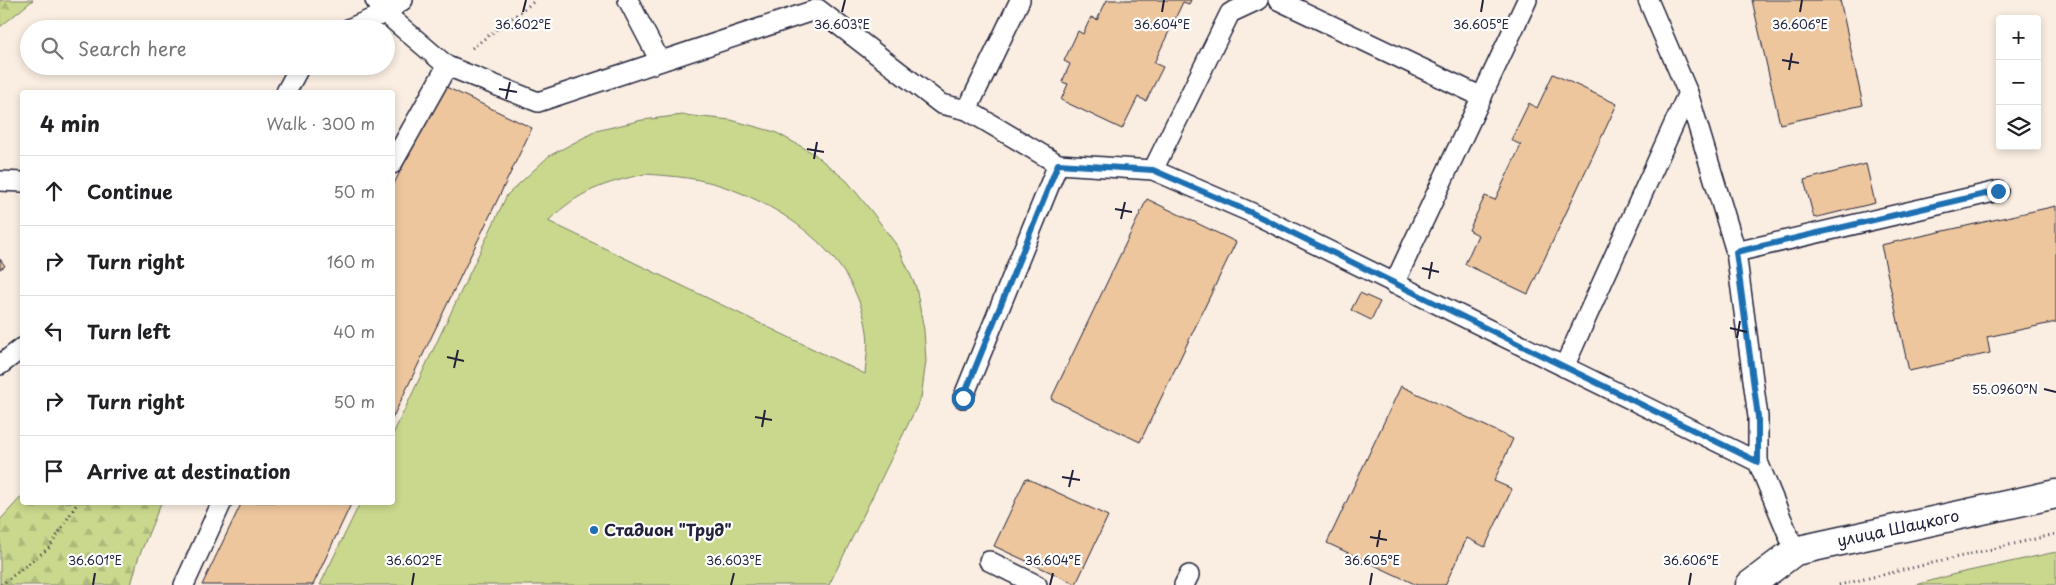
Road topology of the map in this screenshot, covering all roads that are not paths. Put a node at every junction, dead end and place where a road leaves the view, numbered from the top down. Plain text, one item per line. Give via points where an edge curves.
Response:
1 (403, 0) edge
2 (628, 0) edge
3 (1020, 0) edge
4 (1258, 0) edge
5 (1278, 0) edge
6 (1527, 0) edge
7 (1648, 0) edge
8 (380, 7) edge
9 (361, 20) edge
10 (395, 20) edge
11 (395, 20) edge
12 (660, 61) junction
13 (447, 66) junction
14 (295, 75) edge
15 (287, 90) edge
16 (1688, 92) junction
17 (1482, 97) junction
18 (967, 110) junction
19 (395, 159) edge
20 (1058, 164) junction
21 (1153, 170) junction
22 (0, 181) edge
23 (20, 182) edge
24 (1998, 191) dead end
25 (1736, 252) junction
26 (1394, 284) junction
27 (20, 350) edge
28 (0, 365) edge
29 (1564, 367) junction
30 (963, 398) dead end
31 (1758, 462) junction
32 (2056, 494) edge
33 (221, 505) edge
34 (1795, 551) junction
35 (989, 561) dead end
36 (184, 585) edge
37 (1037, 585) edge
38 (1750, 585) edge

1 - 8 lane
2 - 12 lane
3 - 18 lane
4 - 21 lane via 1230,13
5 - 17 lane
6 - 17 lane
7 - 16 lane
8 - 9 lane
8 - 11 lane
10 - 13 lane
12 - 13 lane via 538,102
12 - 18 lane via 818,9 941,104
13 - 19 lane
14 - 15 lane
16 - 25 lane
16 - 29 lane
17 - 26 lane
18 - 20 lane
20 - 21 lane
20 - 30 lane
21 - 26 lane via 1250,212 1332,261
22 - 23 lane
24 - 25 lane
25 - 31 lane via 1758,417
26 - 29 lane
27 - 28 lane
29 - 31 lane
31 - 34 lane
32 - 34 street, улица Шацкого
33 - 36 lane
34 - 38 street, улица Шацкого
35 - 37 lane

